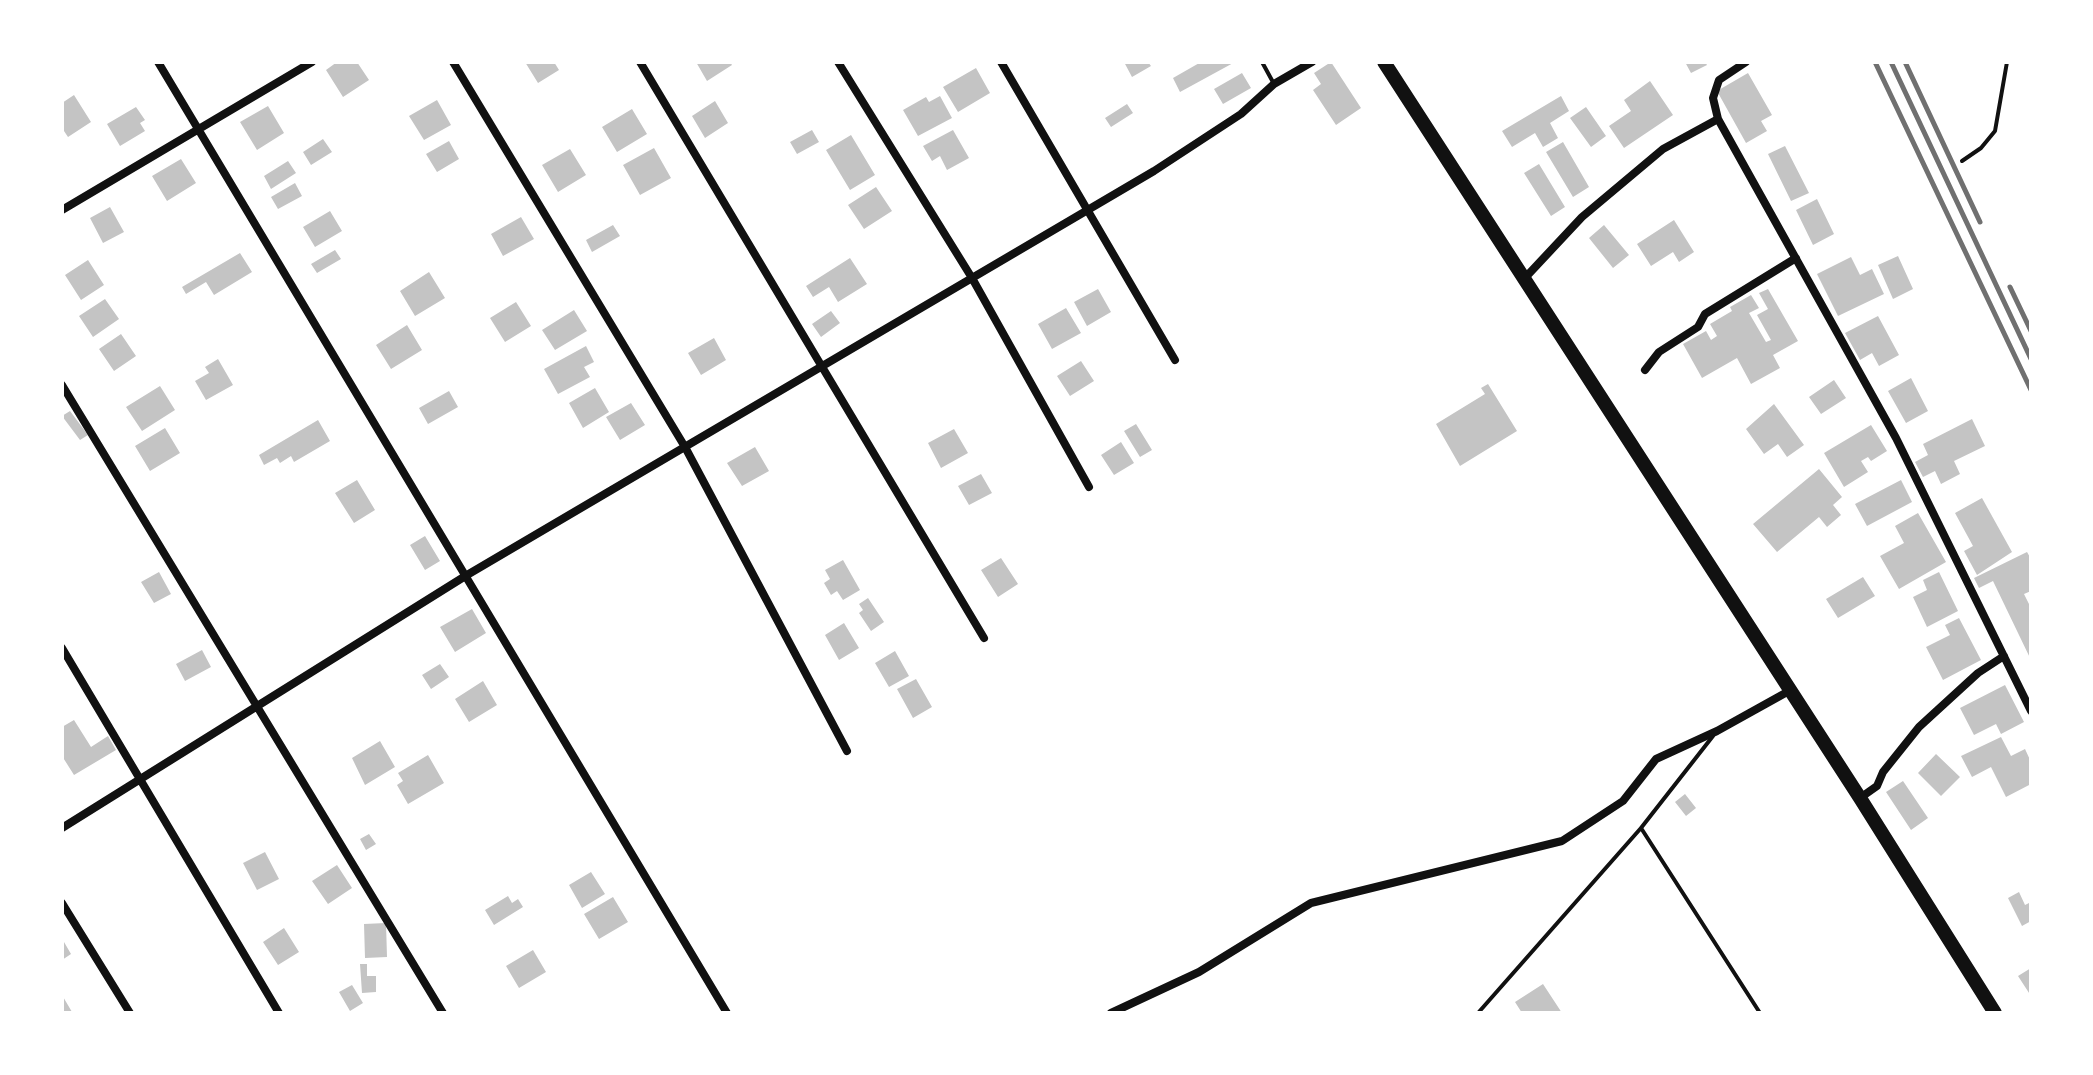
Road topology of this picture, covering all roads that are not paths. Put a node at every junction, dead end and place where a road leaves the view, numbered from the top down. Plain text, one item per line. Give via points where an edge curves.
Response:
1 (158, 62) edge
2 (312, 62) edge
3 (453, 62) edge
4 (640, 62) edge
5 (838, 62) edge
6 (1001, 62) edge
7 (1262, 62) edge
8 (1312, 62) edge
9 (1384, 62) edge
10 (1746, 62) edge
11 (2007, 62) edge
12 (1274, 84) junction
13 (1718, 119) junction
14 (198, 129) junction
15 (1962, 161) dead end
16 (1089, 209) junction
17 (62, 210) edge
18 (1796, 258) junction
19 (972, 278) junction
20 (1524, 279) junction
21 (1175, 360) dead end
22 (824, 365) junction
23 (1645, 370) dead end
24 (62, 385) edge
25 (685, 447) junction
26 (1089, 487) dead end
27 (467, 575) junction
28 (984, 638) dead end
29 (62, 648) edge
30 (2004, 656) junction
31 (1789, 691) junction
32 (258, 706) junction
33 (2031, 711) edge
34 (1717, 731) junction
35 (847, 751) dead end
36 (138, 781) junction
37 (1860, 798) junction
38 (62, 828) edge
39 (1641, 828) junction
40 (62, 903) edge
41 (130, 1013) edge
42 (279, 1013) edge
43 (443, 1013) edge
44 (727, 1013) edge
45 (1111, 1013) edge
46 (1478, 1013) edge
47 (1760, 1013) edge
48 (1995, 1013) edge

1 - 14 street
2 - 14 street
3 - 25 street
4 - 22 street
5 - 19 street
6 - 16 street
7 - 12 lane
8 - 12 street
9 - 20 main road
10 - 13 street via 1719,80 1713,98
11 - 15 lane via 1995,131
12 - 16 street via 1241,114
13 - 18 street
13 - 20 street via 1663,149 1582,217
14 - 17 street
14 - 27 street
16 - 19 street
16 - 21 street
18 - 23 street via 1705,314 1698,327 1659,352
18 - 30 street via 1896,438
19 - 22 street
19 - 26 street
20 - 31 main road
22 - 25 street
22 - 28 street
24 - 32 street
25 - 27 street
25 - 35 street
27 - 32 street
27 - 44 street
29 - 36 street
30 - 33 street
30 - 37 street via 1929,717 1877,786
31 - 34 street
31 - 37 main road
32 - 36 street
32 - 43 street
34 - 39 lane
34 - 45 street via 1656,759 1623,801 1562,841 1311,903 1199,972
36 - 38 street
36 - 42 street
37 - 48 main road
39 - 46 lane
39 - 47 lane
40 - 41 street

